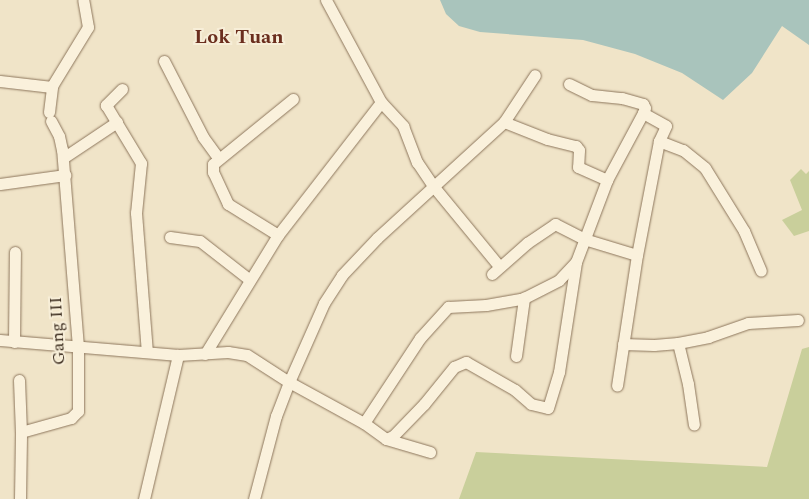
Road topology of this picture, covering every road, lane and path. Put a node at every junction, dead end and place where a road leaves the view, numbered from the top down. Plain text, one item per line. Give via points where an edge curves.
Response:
1 (83, 0) edge
2 (326, 0) edge
3 (164, 61) dead end
4 (535, 76) dead end
5 (0, 81) edge
6 (569, 84) dead end
7 (52, 87) junction
8 (122, 89) dead end
9 (293, 99) dead end
10 (381, 102) junction
11 (643, 113) junction
12 (117, 122) junction
13 (504, 122) junction
14 (659, 141) junction
15 (63, 158) junction
16 (218, 158) junction
17 (65, 175) junction
18 (606, 180) junction
19 (0, 184) edge
20 (434, 186) junction
21 (278, 235) junction
22 (170, 237) dead end
23 (584, 239) junction
24 (15, 252) dead end
25 (638, 255) junction
26 (576, 262) junction
27 (761, 270) dead end
28 (250, 280) junction
29 (524, 298) junction
30 (798, 320) dead end
31 (0, 340) edge
32 (14, 342) junction
33 (678, 343) junction
34 (623, 344) junction
35 (78, 347) junction
36 (147, 352) junction
37 (205, 354) junction
38 (178, 355) junction
39 (516, 356) dead end
40 (19, 380) dead end
41 (289, 382) junction
42 (618, 385) dead end
43 (364, 423) junction
44 (694, 425) dead end
45 (21, 432) junction
46 (386, 440) junction
47 (430, 452) dead end
48 (20, 499) edge
49 (144, 499) edge
50 (254, 499) edge

1 - 7 street via 88,27 64,62
2 - 10 street
3 - 16 street via 203,137
4 - 13 street
5 - 7 street
6 - 11 street via 592,95 643,104 646,108
7 - 15 street, Gang III via 50,116 59,136
8 - 12 street via 106,105
9 - 16 street
10 - 20 street via 402,126 417,162
10 - 21 street
11 - 14 street via 666,126
11 - 18 street
12 - 15 street
12 - 36 street via 141,163 136,213
13 - 18 street via 547,139 576,146 579,150 578,167
13 - 20 street
14 - 25 street
14 - 27 street via 683,150 706,168 744,231
15 - 17 street, Gang III
16 - 21 street via 212,168 228,204
17 - 19 street
17 - 35 street, Gang III
18 - 23 street
20 - 23 street via 496,270 555,224
20 - 41 street via 342,275 324,303
21 - 28 street
22 - 28 street via 200,241
23 - 25 street
23 - 26 street
24 - 32 street
25 - 34 street
26 - 29 street via 559,280
26 - 46 street via 559,372 548,408 530,404 515,390 466,362 454,367 424,404
28 - 37 street
29 - 39 street
29 - 43 street via 448,307 420,338
30 - 33 street via 748,323 708,338
31 - 32 street
32 - 35 street
33 - 34 street via 654,346
33 - 44 street
34 - 42 street
35 - 36 street
35 - 45 street, Gang III via 76,415
36 - 38 street
37 - 38 street
37 - 41 street via 246,354
38 - 49 street
40 - 45 street
41 - 43 street
41 - 50 street via 276,416
43 - 46 street
45 - 48 street
46 - 47 street

